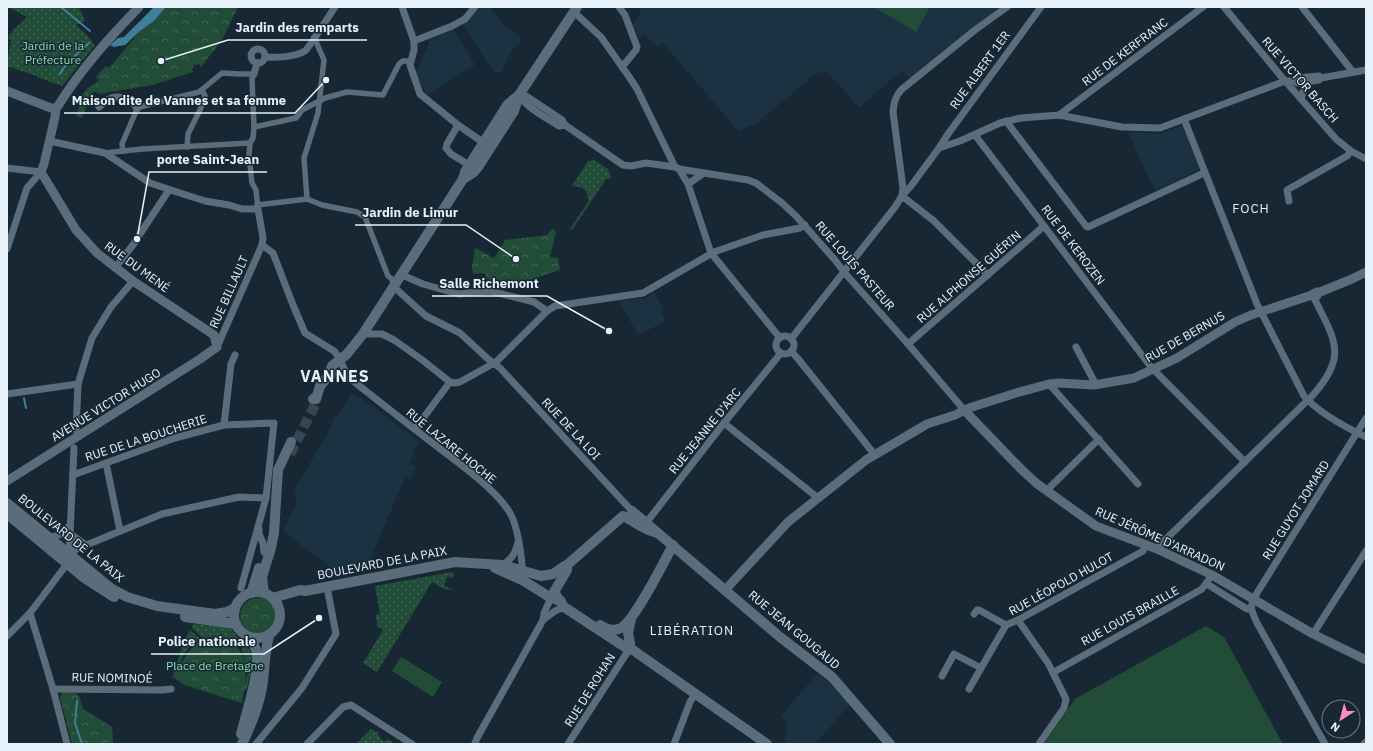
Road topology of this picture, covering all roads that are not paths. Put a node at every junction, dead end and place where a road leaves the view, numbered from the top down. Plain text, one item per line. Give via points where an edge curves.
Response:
1 (139, 7) edge
2 (335, 7) edge
3 (475, 7) edge
4 (619, 7) edge
5 (1007, 7) edge
6 (1040, 7) edge
7 (1203, 7) edge
8 (1302, 7) edge
9 (402, 8) edge
10 (1228, 8) edge
11 (575, 10) edge
12 (314, 37) junction
13 (414, 41) junction
14 (265, 57) junction
15 (410, 61) junction
16 (257, 63) junction
17 (622, 66) junction
18 (1366, 70) edge
19 (1353, 72) junction
20 (254, 74) junction
21 (1321, 78) junction
22 (1295, 80) junction
23 (1285, 81) junction
24 (1306, 82) junction
25 (202, 90) junction
26 (7, 91) edge
27 (519, 95) junction
28 (1301, 99) junction
29 (319, 101) junction
30 (100, 107) dead end
31 (56, 108) junction
32 (137, 109) junction
33 (1059, 115) junction
34 (1184, 119) junction
35 (1006, 121) junction
36 (458, 125) junction
37 (254, 127) junction
38 (975, 135) junction
39 (252, 141) junction
40 (49, 142) junction
41 (487, 144) junction
42 (187, 147) junction
43 (939, 148) junction
44 (1351, 151) junction
45 (123, 152) junction
46 (105, 153) junction
47 (1366, 159) edge
48 (469, 165) junction
49 (7, 168) edge
50 (677, 168) junction
51 (41, 172) junction
52 (901, 172) junction
53 (1204, 173) junction
54 (704, 174) junction
55 (918, 176) junction
56 (463, 179) junction
57 (688, 184) junction
58 (169, 190) junction
59 (902, 196) junction
60 (307, 198) junction
61 (1289, 201) dead end
62 (258, 207) junction
63 (804, 225) junction
64 (1044, 226) junction
65 (262, 245) junction
66 (7, 249) edge
67 (711, 253) junction
68 (115, 268) junction
69 (844, 272) junction
70 (402, 275) junction
71 (988, 275) junction
72 (1365, 276) edge
73 (133, 281) junction
74 (394, 287) junction
75 (1314, 295) junction
76 (547, 311) junction
77 (1260, 312) junction
78 (363, 334) junction
79 (780, 338) junction
80 (791, 339) junction
81 (908, 344) junction
82 (217, 347) junction
83 (1076, 347) dead end
84 (791, 352) junction
85 (781, 353) junction
86 (235, 355) dead end
87 (341, 360) junction
88 (493, 363) junction
89 (1153, 369) junction
90 (329, 375) junction
91 (352, 380) junction
92 (450, 382) junction
93 (78, 384) junction
94 (1049, 384) junction
95 (1094, 385) junction
96 (7, 394) edge
97 (315, 399) tunnel mouth
98 (1308, 400) junction
99 (965, 411) junction
100 (1366, 418) edge
101 (724, 423) junction
102 (224, 424) junction
103 (415, 429) junction
104 (76, 430) dead end
105 (1357, 433) junction
106 (1366, 437) edge
107 (1099, 439) junction
108 (291, 442) tunnel mouth
109 (74, 448) dead end
110 (875, 455) junction
111 (1245, 462) junction
112 (106, 463) junction
113 (73, 475) junction
114 (7, 482) edge
115 (1138, 484) dead end
116 (1047, 490) junction
117 (266, 498) junction
118 (818, 498) junction
119 (7, 503) edge
120 (632, 511) joint
121 (7, 514) edge
122 (646, 523) junction
123 (259, 525) junction
124 (70, 526) junction
125 (273, 526) junction
126 (120, 531) junction
127 (657, 533) junction
128 (70, 534) junction
129 (48, 538) junction
130 (518, 542) junction
131 (86, 545) junction
132 (1146, 545) junction
133 (673, 546) junction
134 (1157, 549) junction
135 (1366, 551) edge
136 (264, 552) junction
137 (69, 554) junction
138 (67, 564) junction
139 (489, 565) junction
140 (503, 565) junction
141 (567, 565) junction
142 (523, 571) junction
143 (1212, 575) junction
144 (524, 581) junction
145 (1207, 584) junction
146 (327, 587) junction
147 (241, 588) dead end
148 (726, 590) junction
149 (305, 591) junction
150 (251, 593) junction
151 (264, 593) junction
152 (273, 598) junction
153 (557, 599) junction
154 (1254, 599) junction
155 (235, 608) junction
156 (1251, 609) junction
157 (280, 612) junction
158 (30, 614) junction
159 (974, 614) dead end
160 (632, 617) junction
161 (543, 620) junction
162 (1018, 620) junction
163 (236, 624) junction
164 (1006, 625) junction
165 (1312, 634) junction
166 (7, 636) edge
167 (269, 636) junction
168 (250, 638) junction
169 (630, 648) junction
170 (1366, 660) edge
171 (981, 668) junction
172 (1054, 672) junction
173 (942, 676) dead end
174 (53, 689) junction
175 (171, 689) dead end
176 (969, 689) dead end
177 (696, 693) junction
178 (67, 744) edge
179 (238, 744) edge
180 (242, 744) edge
181 (256, 744) edge
182 (307, 744) edge
183 (412, 744) edge
184 (474, 744) edge
185 (568, 744) edge
186 (674, 744) edge
187 (767, 744) edge
188 (890, 744) edge
189 (1039, 744) edge
190 (1325, 744) edge

1 - 31 street via 108,39 72,83
2 - 12 street
3 - 13 street via 465,19
4 - 17 street via 625,15 637,47
5 - 52 street via 975,30 897,95 893,112
6 - 43 street, RUE ALBERT 1ER
7 - 33 street, RUE DE KERFRANC
8 - 19 street
9 - 13 street
10 - 23 street, RUE VICTOR BASCH
11 - 17 street via 601,37
11 - 27 main road
12 - 14 street via 305,50 286,57
12 - 29 street via 324,60
13 - 15 street
14 - 16 street via 261,63
14 - 16 street via 261,50 252,51 251,58
15 - 29 street via 399,64 383,95 347,92
15 - 36 street via 410,69 420,94
16 - 20 street
17 - 50 street via 637,89
18 - 19 street
19 - 21 street
20 - 25 street via 222,73
20 - 37 street
21 - 22 street via 1319,76
21 - 24 street
22 - 23 street
22 - 24 street via 1297,83
23 - 28 street, RUE VICTOR BASCH
23 - 34 street
24 - 28 street
25 - 32 street
25 - 42 street via 204,96 188,134
26 - 31 street
27 - 41 main road via 508,104
27 - 50 street, RUE LOUIS PASTEUR via 526,96 562,120 565,125 623,165 646,163
28 - 44 street, RUE VICTOR BASCH via 1336,139
29 - 37 street via 302,110 296,118
29 - 60 street via 304,158
30 - 32 street via 113,98 128,99
31 - 40 street
32 - 45 street via 122,144
33 - 34 street via 1138,128 1160,128
33 - 35 street
34 - 53 street
35 - 38 street
35 - 53 street via 1088,226
36 - 41 street
36 - 48 street via 446,148
37 - 39 street
38 - 43 street
38 - 64 street, RUE DE KEROZEN
39 - 42 street
39 - 62 street via 249,155
40 - 46 street
40 - 51 street
41 - 48 main road
41 - 56 main road via 474,172
42 - 45 street
43 - 55 street, RUE ALBERT 1ER
44 - 47 street, RUE VICTOR BASCH
44 - 61 street via 1347,156 1287,190
45 - 46 street
46 - 58 street via 150,183
48 - 56 main road
49 - 51 street
50 - 54 street, RUE LOUIS PASTEUR
50 - 57 street
51 - 66 street via 28,188
51 - 68 street, RUE DU MENÉ via 76,230
52 - 55 street via 909,178
52 - 59 street
53 - 77 street
54 - 57 street
54 - 63 street, RUE LOUIS PASTEUR via 756,183
55 - 59 street, RUE ALBERT 1ER
56 - 70 main road
57 - 67 street
58 - 62 street via 242,209
58 - 68 street
59 - 69 street
59 - 71 street via 934,221
60 - 62 street
60 - 74 street via 322,205 358,212 365,217
62 - 65 street
63 - 67 street via 763,235
63 - 69 street, RUE LOUIS PASTEUR
64 - 71 street, RUE ALPHONSE GUÉRIN
64 - 89 street, RUE DE KEROZEN
65 - 82 street, RUE BILLAULT
65 - 87 street, RUE LAZARE HOCHE via 273,253 305,333 334,351
67 - 76 street via 643,293 554,306
67 - 79 street
68 - 73 street, RUE DU MENÉ
69 - 80 street
69 - 81 street, RUE LOUIS PASTEUR
70 - 74 main road
70 - 76 street via 458,294 490,291 534,302
71 - 81 street, RUE ALPHONSE GUÉRIN
72 - 75 street, RUE DE BERNUS
73 - 82 street, RUE DU MENÉ via 214,335
73 - 93 street via 111,307 92,338
74 - 78 main road
74 - 88 street, RUE DE LA LOI via 426,316 460,333
75 - 77 street, RUE DE BERNUS
75 - 98 street via 1333,337 1335,348 1331,372
76 - 88 street
77 - 89 street, RUE DE BERNUS via 1225,327 1177,358
77 - 98 street
78 - 87 main road
78 - 92 street via 382,334 394,340
79 - 80 street via 784,336
79 - 85 street via 776,346
80 - 84 street via 794,346
81 - 99 street, RUE LOUIS PASTEUR
82 - 114 street, AVENUE VICTOR HUGO
83 - 95 street
84 - 85 street
84 - 110 street
85 - 101 street, RUE JEANNE D'ARC
86 - 102 street via 231,364
87 - 90 main road via 332,366
87 - 91 street, RUE LAZARE HOCHE
88 - 92 street via 460,382
88 - 120 street, RUE DE LA LOI
89 - 95 street, RUE DE BERNUS via 1134,378
89 - 111 street, RUE DE KEROZEN
90 - 91 street, RUE LAZARE HOCHE via 339,374
90 - 97 main road via 320,386
91 - 103 street, RUE LAZARE HOCHE
92 - 103 street
93 - 96 street
93 - 104 street
94 - 95 street, RUE DE BERNUS
94 - 99 street, RUE DE BERNUS via 1016,392
94 - 107 street
98 - 105 street via 1313,406
98 - 111 street
99 - 110 street, RUE DE BERNUS via 920,427
99 - 116 street, RUE JÉRÔME D'ARRADON via 1008,457
100 - 105 street, RUE GUYOT JOMARD
101 - 118 street
101 - 122 street, RUE JEANNE D'ARC
102 - 112 street, RUE DE LA BOUCHERIE via 175,438
102 - 117 street, RUE DE LA BOUCHERIE via 274,423
103 - 130 street, RUE LAZARE HOCHE via 498,498 511,514
105 - 106 street
105 - 154 street, RUE GUYOT JOMARD
107 - 115 street
107 - 116 street
108 - 125 main road via 281,463
109 - 113 street
110 - 118 street, RUE DE BERNUS
111 - 134 street
112 - 113 street, RUE DE LA BOUCHERIE
112 - 126 street
113 - 124 street
116 - 132 street, RUE JÉRÔME D'ARRADON via 1096,526
117 - 123 street
117 - 126 street via 239,498 162,514
118 - 148 street, RUE DE BERNUS via 788,522
119 - 129 main road, BOULEVARD DE LA PAIX
120 - 122 main road
121 - 138 main road, BOULEVARD DE LA PAIX
122 - 127 main road
123 - 136 street
123 - 147 street
124 - 128 street
124 - 129 street via 62,534
125 - 136 main road
125 - 151 main road via 271,548 262,577
126 - 131 street
127 - 133 main road, RUE JEAN GOUGAUD
127 - 141 main road via 623,516
128 - 131 street
128 - 137 street
129 - 137 main road, BOULEVARD DE LA PAIX
130 - 140 street via 515,553
130 - 142 street, RUE LAZARE HOCHE
131 - 137 street
132 - 134 street, RUE JÉRÔME D'ARRADON
132 - 162 street, RUE LÉOPOLD HULOT via 1143,551
133 - 148 main road, RUE JEAN GOUGAUD
133 - 160 main road
134 - 143 street, RUE JÉRÔME D'ARRADON
135 - 165 street
136 - 150 main road
137 - 155 main road, BOULEVARD DE LA PAIX via 112,589 142,602 215,614
138 - 158 street
138 - 163 main road, BOULEVARD DE LA PAIX via 100,589 135,606 155,612
139 - 140 main road, BOULEVARD DE LA PAIX
139 - 144 main road, BOULEVARD DE LA PAIX
139 - 146 main road, BOULEVARD DE LA PAIX via 455,562
140 - 142 main road, BOULEVARD DE LA PAIX
141 - 142 main road, BOULEVARD DE LA PAIX via 545,576
141 - 153 main road
142 - 144 street, RUE LAZARE HOCHE
143 - 145 street, RUE LOUIS BRAILLE
143 - 154 street, RUE JÉRÔME D'ARRADON
144 - 153 main road, BOULEVARD DE LA PAIX
145 - 156 street
145 - 172 street, RUE LOUIS BRAILLE
146 - 149 main road, BOULEVARD DE LA PAIX
146 - 181 street via 336,634 302,688
148 - 188 main road, RUE JEAN GOUGAUD via 780,637 832,677
149 - 152 main road, BOULEVARD DE LA PAIX via 300,590
149 - 157 main road, BOULEVARD DE LA PAIX via 291,600
150 - 151 main road
150 - 155 main road via 240,600
151 - 152 main road
152 - 157 main road
153 - 160 main road via 608,629 621,627
153 - 161 street via 544,613
153 - 161 street via 555,611
153 - 169 main road
154 - 156 street, RUE GUYOT JOMARD via 1250,605
154 - 165 street, RUE JÉRÔME D'ARRADON
155 - 163 main road
156 - 190 street
157 - 167 main road via 278,626
158 - 166 street
158 - 174 street
159 - 164 street via 980,610
160 - 169 main road via 628,633
161 - 184 street
162 - 164 street, RUE LÉOPOLD HULOT
162 - 172 street
163 - 168 main road via 241,633
164 - 171 street, RUE LÉOPOLD HULOT
165 - 170 street, RUE JÉRÔME D'ARRADON
167 - 168 main road via 260,639
167 - 180 main road via 265,648 260,697
168 - 179 main road via 257,652 257,664
169 - 177 main road
169 - 185 street, RUE DE ROHAN
171 - 173 street via 956,651
171 - 176 street, RUE LÉOPOLD HULOT
172 - 189 street via 1065,694 1066,702
174 - 175 street, RUE NOMINOÉ
174 - 178 street
177 - 186 street
177 - 187 main road
182 - 183 street via 346,705 354,706

